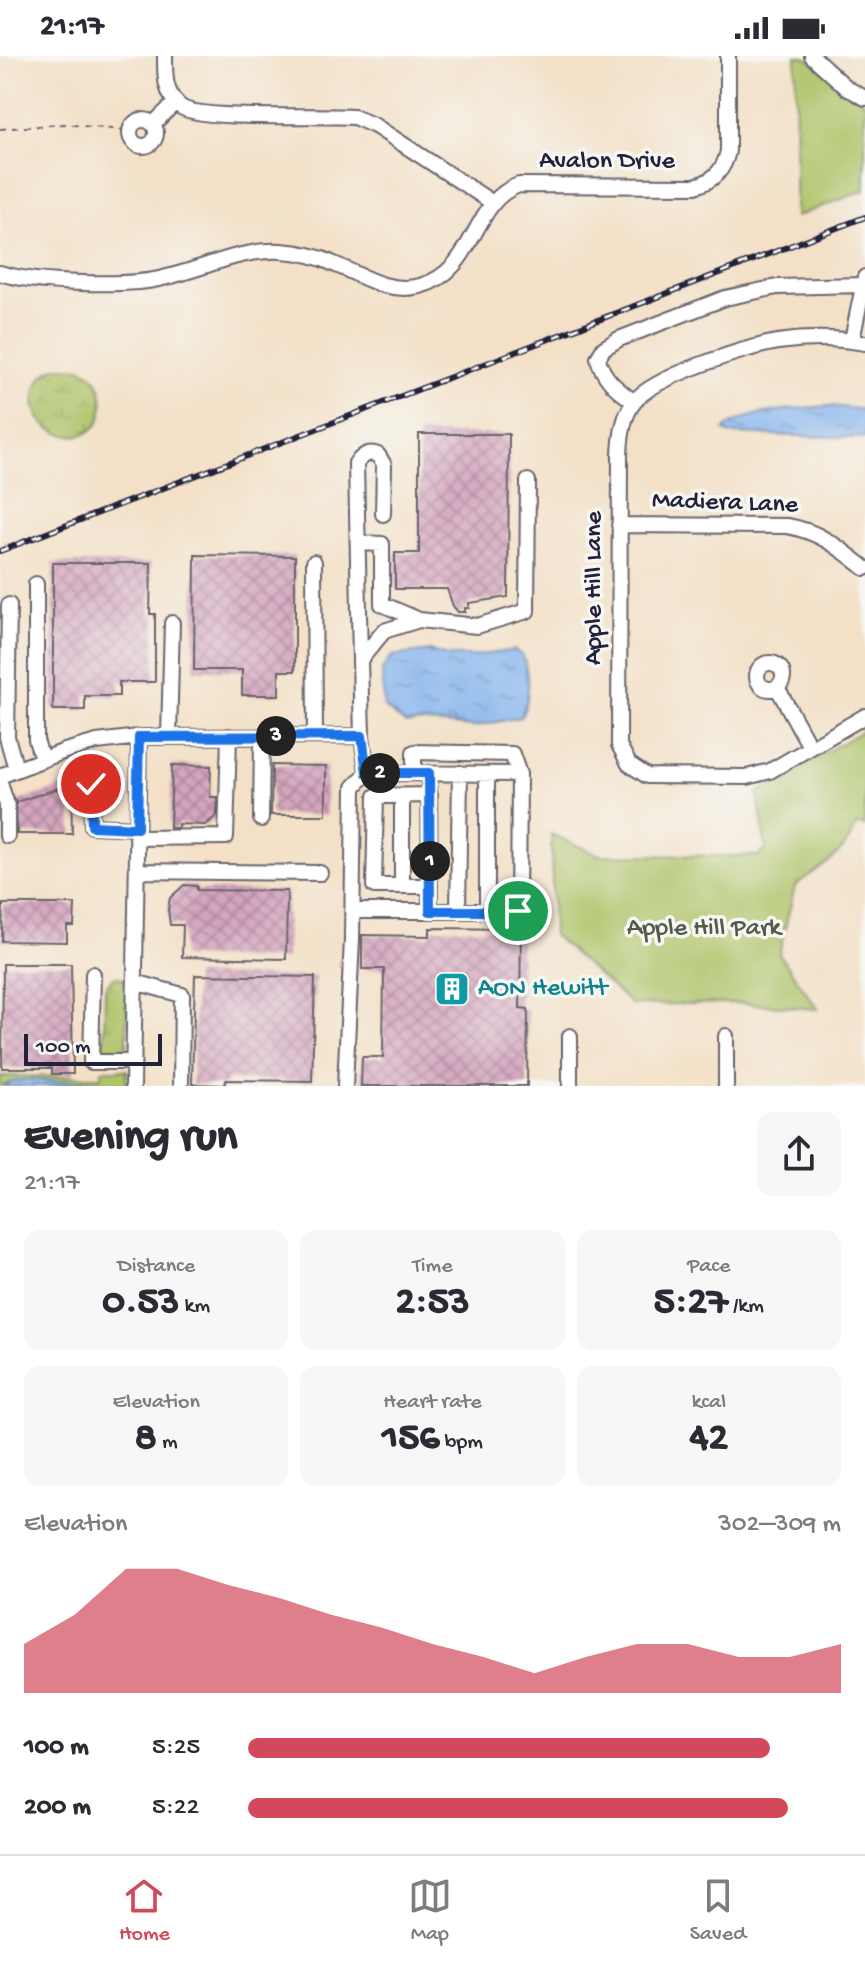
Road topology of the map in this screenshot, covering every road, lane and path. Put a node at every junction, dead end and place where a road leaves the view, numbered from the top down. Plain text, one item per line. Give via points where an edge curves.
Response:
1 (165, 56) edge
2 (728, 56) edge
3 (812, 56) edge
4 (865, 98) edge
5 (176, 102) junction
6 (153, 124) junction
7 (0, 129) edge
8 (130, 131) junction
9 (493, 203) junction
10 (0, 273) edge
11 (864, 281) edge
12 (858, 342) edge
13 (634, 402) junction
14 (528, 481) dead end
15 (383, 514) dead end
16 (619, 525) junction
17 (358, 543) junction
18 (863, 561) edge
19 (314, 562) dead end
20 (36, 584) dead end
21 (382, 604) junction
22 (9, 605) dead end
23 (419, 620) junction
24 (172, 623) dead end
25 (384, 631) junction
26 (360, 660) junction
27 (777, 687) dead end
28 (865, 716) edge
29 (169, 736) junction
30 (229, 736) junction
31 (262, 736) junction
32 (315, 736) junction
33 (362, 736) junction
34 (139, 737) junction
35 (810, 747) junction
36 (42, 759) junction
37 (16, 769) junction
38 (367, 773) junction
39 (422, 773) junction
40 (460, 773) junction
41 (487, 774) junction
42 (519, 774) junction
43 (0, 776) edge
44 (0, 783) edge
45 (91, 784) dead end
46 (430, 795) junction
47 (402, 796) junction
48 (261, 819) dead end
49 (137, 833) junction
50 (7, 836) dead end
51 (137, 871) junction
52 (320, 873) dead end
53 (402, 886) junction
54 (430, 886) junction
55 (353, 911) junction
56 (430, 911) junction
57 (458, 911) junction
58 (487, 911) junction
59 (93, 974) dead end
60 (135, 982) junction
61 (570, 1036) dead end
62 (726, 1036) dead end
63 (133, 1062) junction
64 (133, 1086) edge
65 (181, 1086) edge
66 (345, 1086) edge
67 (570, 1086) edge
68 (726, 1086) edge

1 - 5 street via 168,90
2 - 9 street, Avalon Drive via 728,151 722,168 704,184 519,185
3 - 4 street
5 - 6 street
5 - 9 street via 195,114 354,117
6 - 8 street via 137,121
6 - 8 street via 155,136 147,145 135,142
7 - 8 path via 65,124
9 - 10 street via 452,269 420,286 391,288 321,259 280,251 241,254 140,281 30,280
11 - 12 street
11 - 13 street via 777,287 725,298 619,339 604,348 598,358 600,370
12 - 13 street via 762,345 661,382
13 - 16 street, Apple Hill Lane via 622,431
14 - 23 street via 527,611 477,626
15 - 17 street via 384,465 371,452 356,463
16 - 18 street, Madiera Lane via 787,526 827,538
16 - 35 street, Apple Hill Lane via 618,736 629,764 647,776 747,777 770,771
17 - 21 street via 382,544
17 - 26 street
19 - 32 street
20 - 36 street via 36,740
21 - 23 street
21 - 25 street
22 - 37 street via 7,737
23 - 25 street
24 - 29 street
25 - 26 street
26 - 33 street
27 - 35 street
28 - 35 street, Apple Hill Lane
29 - 30 street
29 - 34 street
30 - 31 street
30 - 49 street via 226,837
31 - 32 street
31 - 48 street
32 - 33 street
33 - 38 street
34 - 36 street via 97,742
34 - 49 street
36 - 37 street
37 - 43 street
38 - 39 street
38 - 55 street via 354,787
39 - 40 street
39 - 42 street via 414,752 512,754
39 - 46 street
40 - 41 street
40 - 57 street
41 - 42 street
41 - 58 street
42 - 58 street via 518,911
44 - 50 street via 7,805
45 - 49 street via 92,826
46 - 47 street
46 - 54 street
47 - 53 street
47 - 53 street via 376,796 374,886
49 - 51 street
51 - 52 street
51 - 60 street
53 - 54 street
54 - 56 street
55 - 56 street
55 - 66 street
56 - 57 street
57 - 58 street
59 - 63 street via 91,1062
60 - 63 street
60 - 65 street via 182,995
61 - 67 street
62 - 68 street
63 - 64 street

